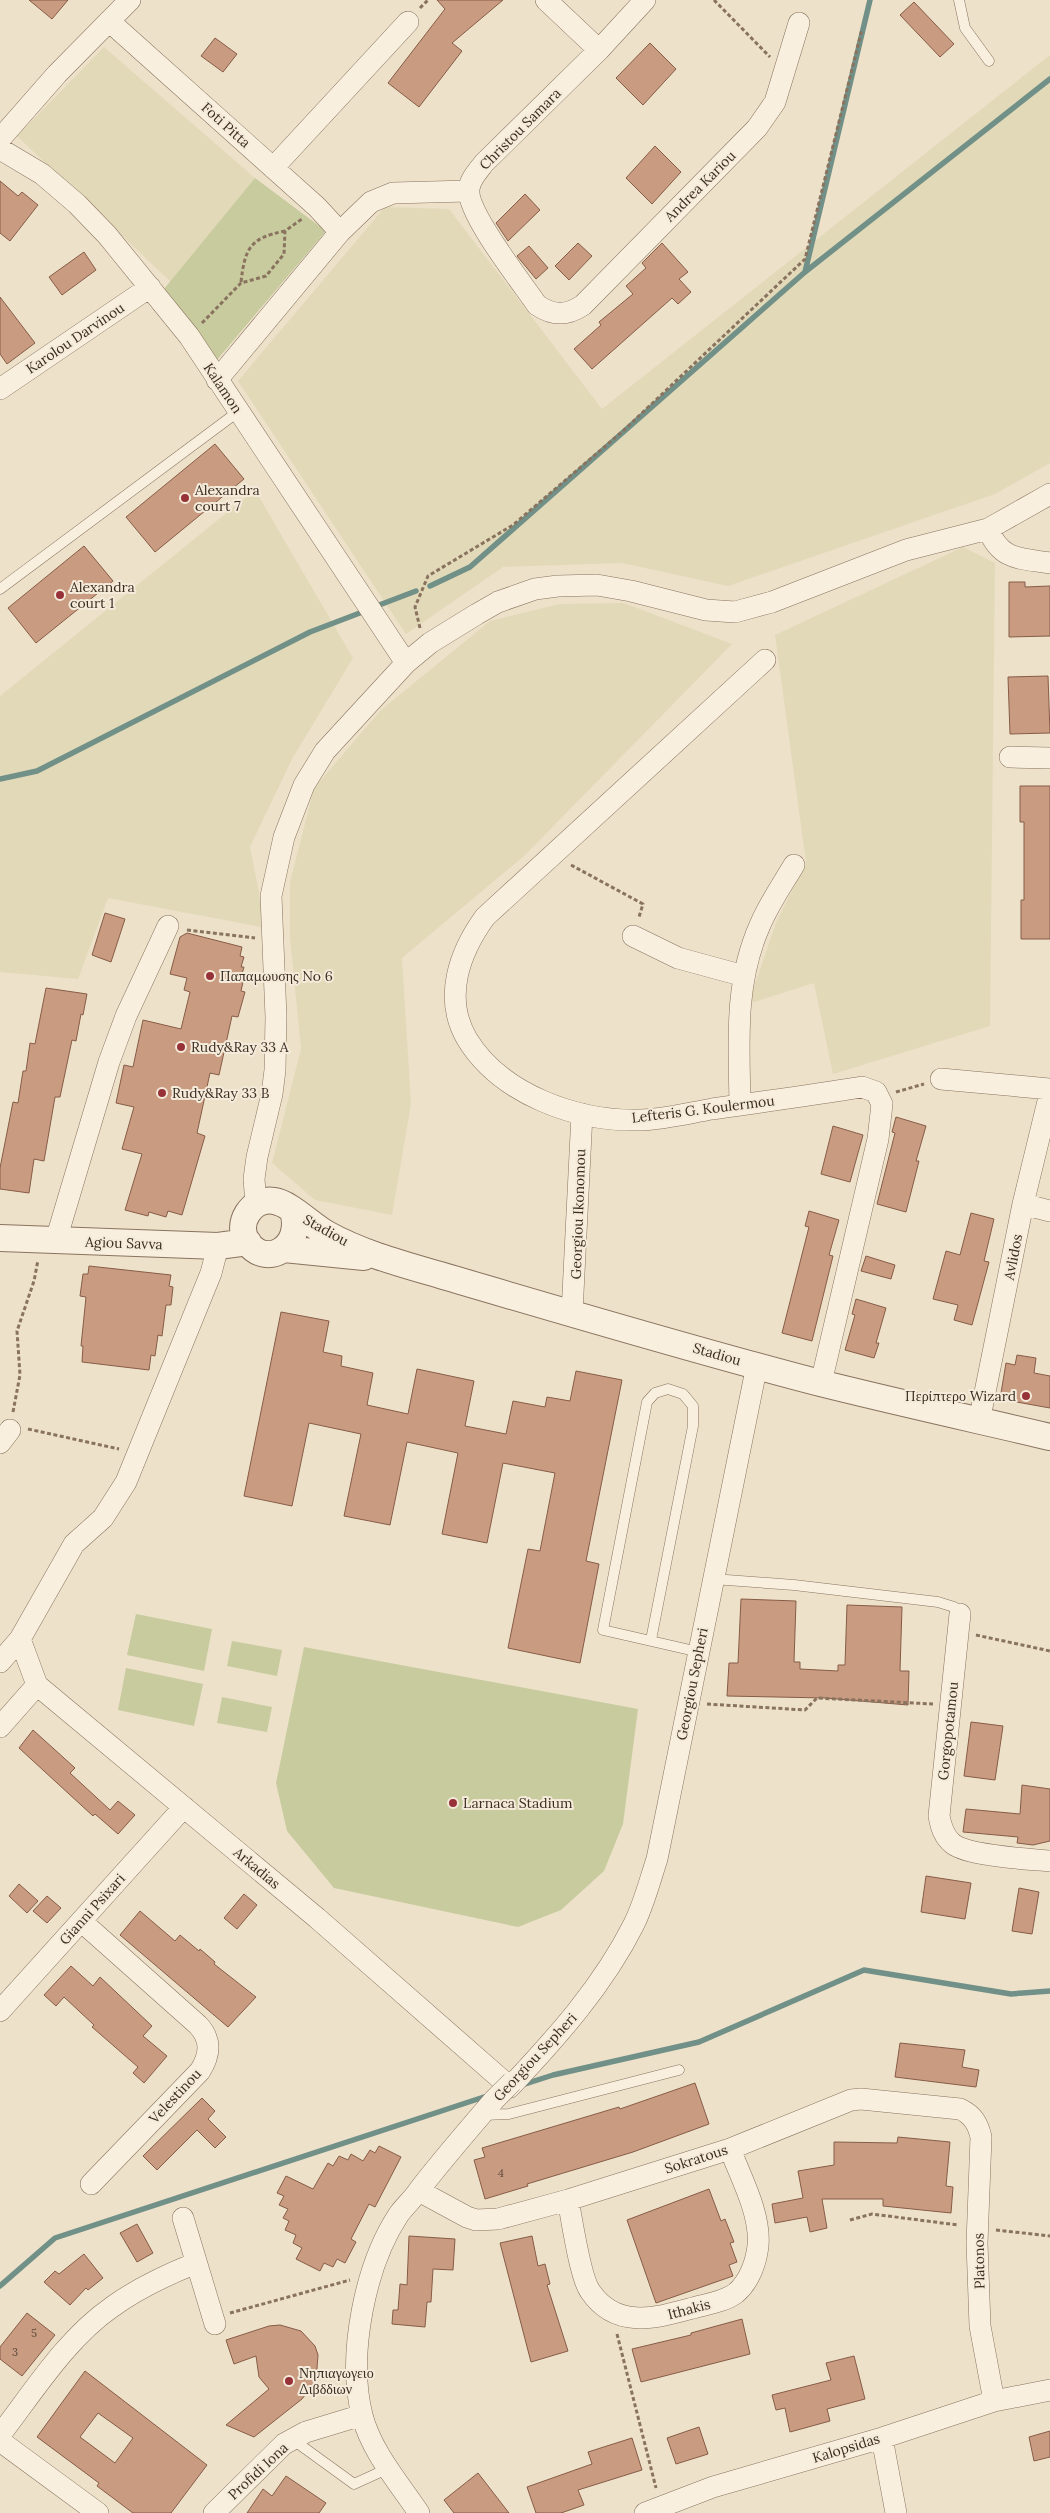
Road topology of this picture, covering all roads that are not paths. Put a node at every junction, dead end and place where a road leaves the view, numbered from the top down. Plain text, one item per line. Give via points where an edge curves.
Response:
1 (130, 0) edge
2 (546, 0) edge
3 (645, 0) edge
4 (959, 0) edge
5 (109, 21) junction
6 (408, 22) dead end
7 (799, 23) dead end
8 (599, 50) junction
9 (989, 61) dead end
10 (0, 139) edge
11 (0, 149) edge
12 (273, 168) junction
13 (468, 191) junction
14 (340, 232) junction
15 (150, 287) junction
16 (217, 380) junction
17 (0, 389) edge
18 (240, 411) junction
19 (1050, 494) edge
20 (988, 529) junction
21 (1050, 563) edge
22 (0, 589) edge
23 (765, 660) dead end
24 (406, 663) junction
25 (1010, 757) dead end
26 (1050, 758) edge
27 (794, 865) dead end
28 (168, 926) road end
29 (633, 936) road end
30 (744, 976) junction
31 (941, 1079) road end
32 (1050, 1089) edge
33 (1050, 1093) edge
34 (740, 1105) junction
35 (582, 1114) junction
36 (256, 1204) junction
37 (1023, 1204) junction
38 (293, 1211) junction
39 (1050, 1211) edge
40 (0, 1238) edge
41 (49, 1240) junction
42 (248, 1242) junction
43 (218, 1246) junction
44 (284, 1249) junction
45 (387, 1259) junction
46 (572, 1313) junction
47 (757, 1365) junction
48 (821, 1383) junction
49 (979, 1422) junction
50 (1050, 1437) edge
51 (714, 1579) junction
52 (959, 1623) joint
53 (20, 1639) junction
54 (650, 1640) junction
55 (699, 1652) junction
56 (0, 1662) edge
57 (37, 1685) junction
58 (0, 1727) edge
59 (184, 1807) junction
60 (1050, 1861) edge
61 (81, 1921) junction
62 (0, 2011) edge
63 (679, 2070) dead end
64 (499, 2096) junction
65 (974, 2120) joint
66 (730, 2149) junction
67 (92, 2184) dead end
68 (418, 2191) junction
69 (568, 2200) junction
70 (183, 2218) dead end
71 (196, 2263) junction
72 (214, 2321) road end
73 (1050, 2390) edge
74 (994, 2401) junction
75 (362, 2415) junction
76 (0, 2435) edge
77 (882, 2438) junction
78 (292, 2439) junction
79 (0, 2441) edge
80 (389, 2468) junction
81 (653, 2510) edge
82 (98, 2513) edge
83 (214, 2513) edge
84 (419, 2513) edge
85 (896, 2513) edge

1 - 5 street
2 - 8 street
3 - 8 street, Christou Samara
4 - 9 lane via 965,28
5 - 10 street
5 - 12 street, Foti Pitta
6 - 12 street
7 - 13 street, Andrea Kariou via 775,102 757,128 583,305 572,312 557,314 537,305 482,225 471,206
8 - 13 street, Christou Samara via 484,163
11 - 15 street, Kalamon via 42,174 77,204
12 - 14 street, Foti Pitta
13 - 14 street via 382,196 370,202
14 - 16 street
15 - 16 street, Kalamon via 189,336
15 - 17 street, Karolou Darvinou
16 - 18 street, Kalamon
18 - 22 lane
18 - 24 street, Kalamon
19 - 20 street
20 - 21 street via 993,542 1008,556
20 - 24 street via 906,550 772,602 735,612 706,610 598,585 535,589 498,602 430,643
23 - 35 street, Lefteris G. Koulermou via 485,917 469,940 454,988 460,1027 477,1056 505,1081 554,1106
24 - 36 street via 341,732 317,763 288,822 278,858 271,896 275,1070 256,1157
25 - 26 street
27 - 30 street via 760,925
28 - 41 street via 126,1016
29 - 30 street via 678,958
30 - 34 street via 739,1007
31 - 32 street
33 - 37 street, Avlidos
34 - 35 street, Lefteris G. Koulermou via 641,1120
34 - 48 street, Lefteris G. Koulermou via 862,1087 880,1097 882,1115 878,1139
35 - 46 street, Georgiou Ikonomou
36 - 38 street via 272,1200
36 - 42 street via 245,1216 243,1225
37 - 39 street
37 - 49 street, Avlidos
38 - 44 street via 296,1229 290,1244
38 - 45 street, Stadiou via 328,1234
40 - 41 street, Agiou Savva
41 - 43 street, Agiou Savva
42 - 43 street, Agiou Savva
42 - 44 street via 268,1253
43 - 53 street via 211,1273 126,1482 104,1518 74,1544
44 - 45 street, Stadiou
45 - 46 street, Stadiou
46 - 47 street, Stadiou
47 - 48 street, Stadiou
47 - 51 street, Georgiou Sepheri
48 - 49 street, Stadiou
49 - 50 street, Stadiou
51 - 52 lane via 938,1602 954,1607
51 - 55 street, Georgiou Sepheri
52 - 60 street, Gorgopotamou via 939,1816 943,1832 953,1843 971,1851
53 - 56 street
53 - 57 street
54 - 54 lane via 603,1630 647,1402 655,1392 668,1389 683,1394 693,1406 693,1426
54 - 55 lane
55 - 64 street, Georgiou Sepheri via 657,1859 634,1923 595,1989 556,2039
57 - 58 street
57 - 59 street, Arkadias
59 - 61 street, Gianni Psixari
59 - 64 street, Arkadias via 317,1918
61 - 62 street, Gianni Psixari
61 - 67 street, Velestinou via 198,2025 206,2035 208,2048 200,2071
63 - 64 lane via 509,2114
64 - 68 street, Georgiou Sepheri via 446,2153
65 - 66 street, Sokratous via 954,2107 851,2100
65 - 74 street, Platonos via 979,2128 981,2147 978,2228 980,2326
66 - 69 street, Sokratous
66 - 69 street, Ithakis via 754,2213 758,2234 756,2257 742,2287 726,2300 651,2319 630,2318 598,2302 586,2285
68 - 69 street, Sokratous via 476,2220 498,2219
68 - 75 street, Georgiou Sepheri via 399,2214 364,2300 357,2374
70 - 71 street
71 - 72 street
71 - 76 street via 145,2286 97,2319 54,2365
73 - 74 street, Kalopsidas
74 - 77 street, Kalopsidas
75 - 78 street, Profidi Iona
75 - 80 street, Georgiou Sepheri
77 - 81 street, Kalopsidas via 713,2487
77 - 85 street
78 - 80 lane via 354,2484
78 - 83 street, Profidi Iona via 272,2454
79 - 82 street
80 - 84 street, Georgiou Sepheri

